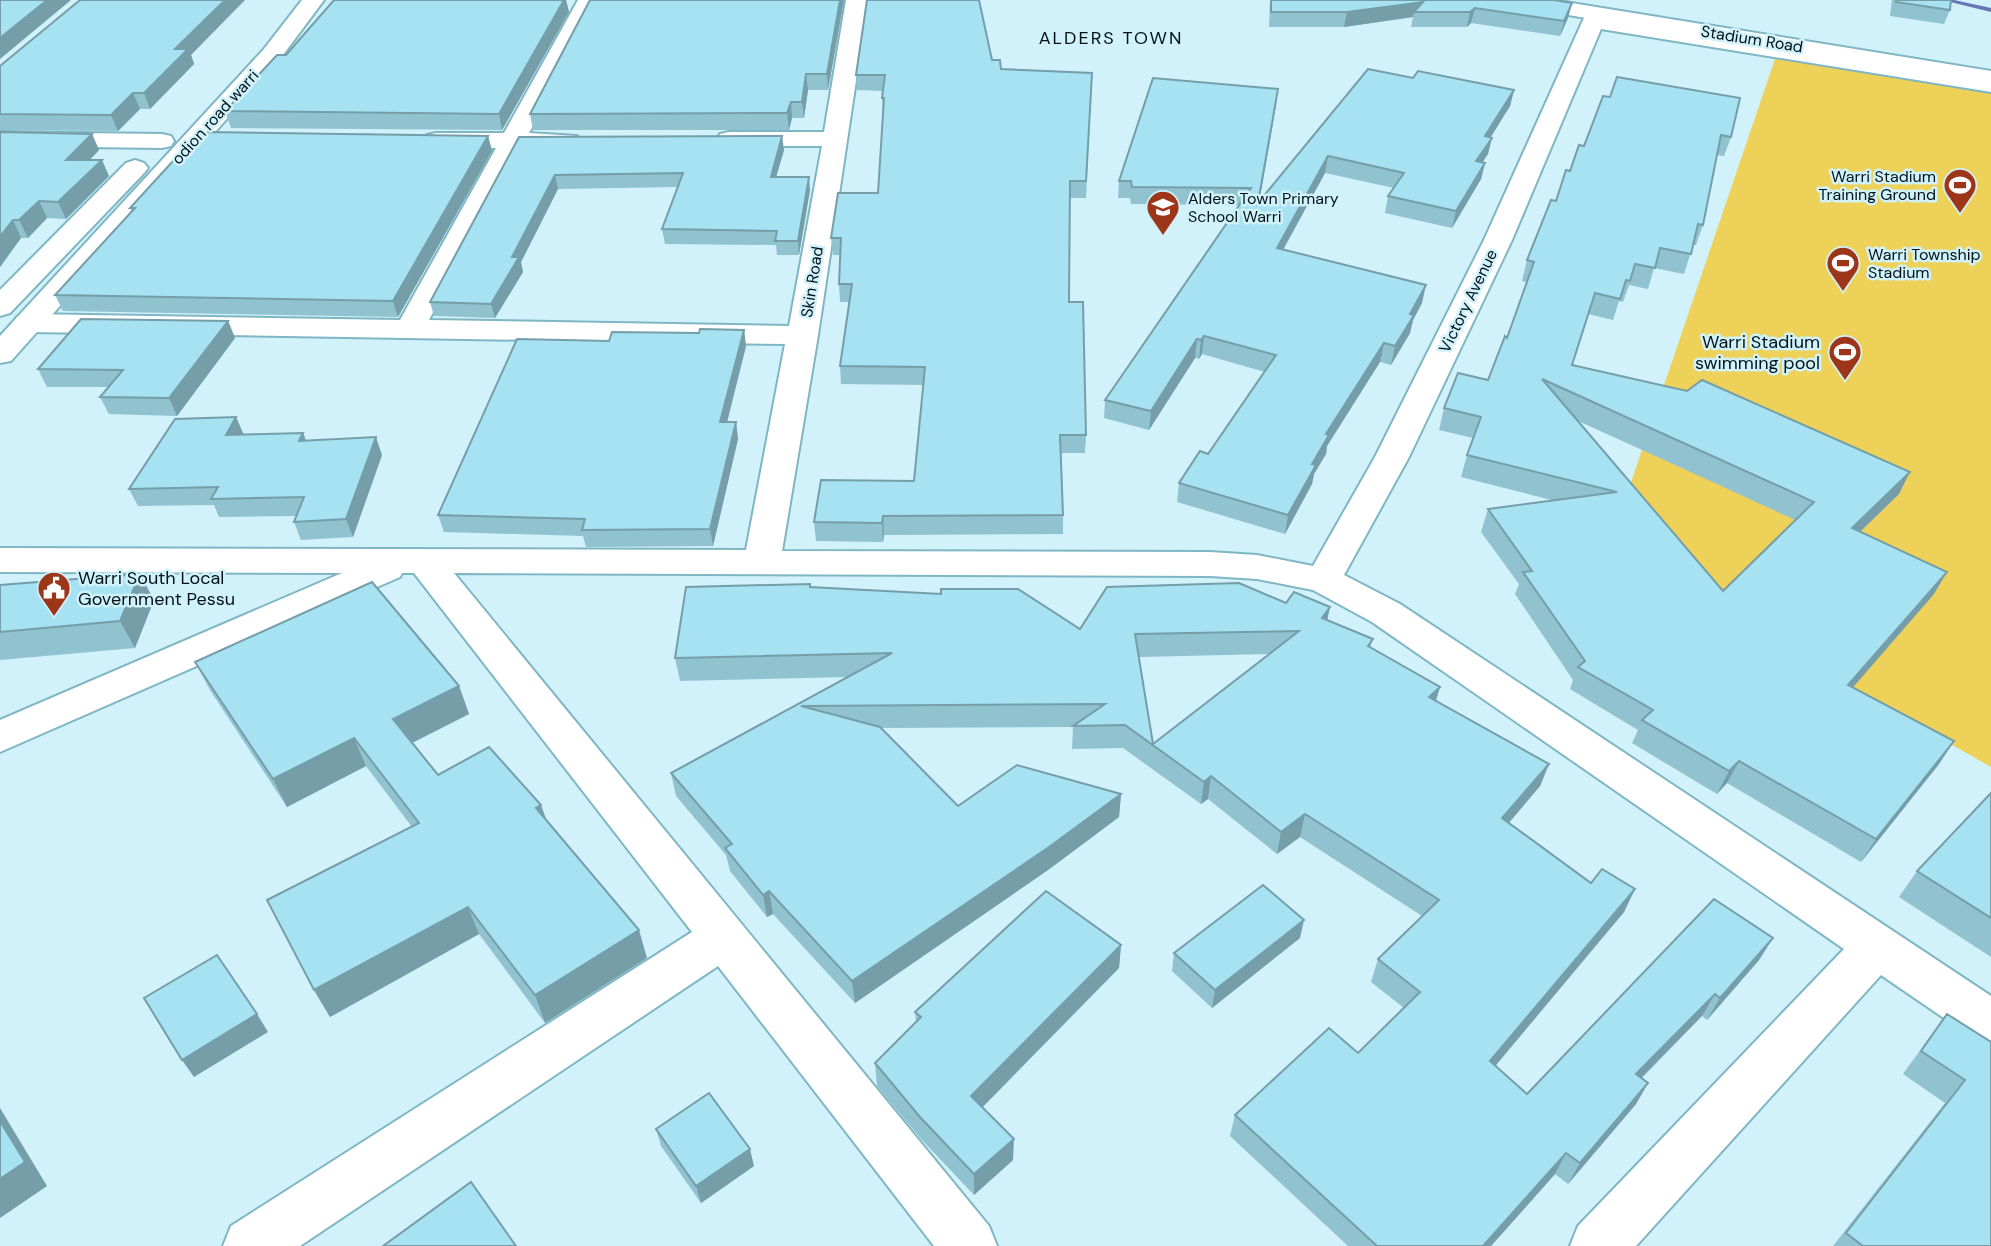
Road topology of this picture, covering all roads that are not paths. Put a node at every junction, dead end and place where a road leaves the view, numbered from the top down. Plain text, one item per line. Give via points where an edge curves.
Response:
1 (857, 0) edge
2 (1514, 0) edge
3 (312, 2) edge
4 (589, 2) edge
5 (560, 3) edge
6 (1589, 12) edge
7 (1991, 65) edge
8 (1991, 78) edge
9 (1991, 85) edge
10 (198, 137) junction
11 (225, 137) edge
12 (0, 139) edge
13 (836, 139) junction
14 (417, 140) edge
15 (701, 140) edge
16 (162, 141) junction
17 (512, 141) junction
18 (593, 141) edge
19 (0, 307) edge
20 (28, 323) junction
21 (409, 330) junction
22 (803, 335) junction
23 (0, 354) edge
24 (0, 560) edge
25 (412, 562) junction
26 (762, 563) junction
27 (1323, 580) junction
28 (0, 737) edge
29 (723, 937) junction
30 (1877, 947) junction
31 (1991, 1023) edge
32 (251, 1246) edge
33 (969, 1246) edge
34 (1598, 1246) edge

1 - 13 street, Skin Road
2 - 6 street, Stadium Road
3 - 10 street, odion road warri
3 - 16 street, odion road warri via 235,62
4 - 5 street
4 - 17 street
6 - 7 street, Stadium Road
6 - 8 street, Stadium Road
6 - 9 street
6 - 27 street, Victory Avenue via 1498,240 1392,457
10 - 11 street
10 - 20 street, odion road warri
12 - 16 street
13 - 15 street
13 - 22 street, Skin Road
14 - 17 street
16 - 19 street, odion road warri
17 - 18 street
17 - 21 street
20 - 21 street
20 - 23 street, odion road warri
21 - 22 street
22 - 26 street, Skin Road
24 - 25 street
25 - 26 street
25 - 28 street
25 - 29 street
26 - 27 street via 1162,562 1256,566
27 - 30 street via 1386,613
29 - 32 street
29 - 33 street
30 - 31 street
30 - 34 street

